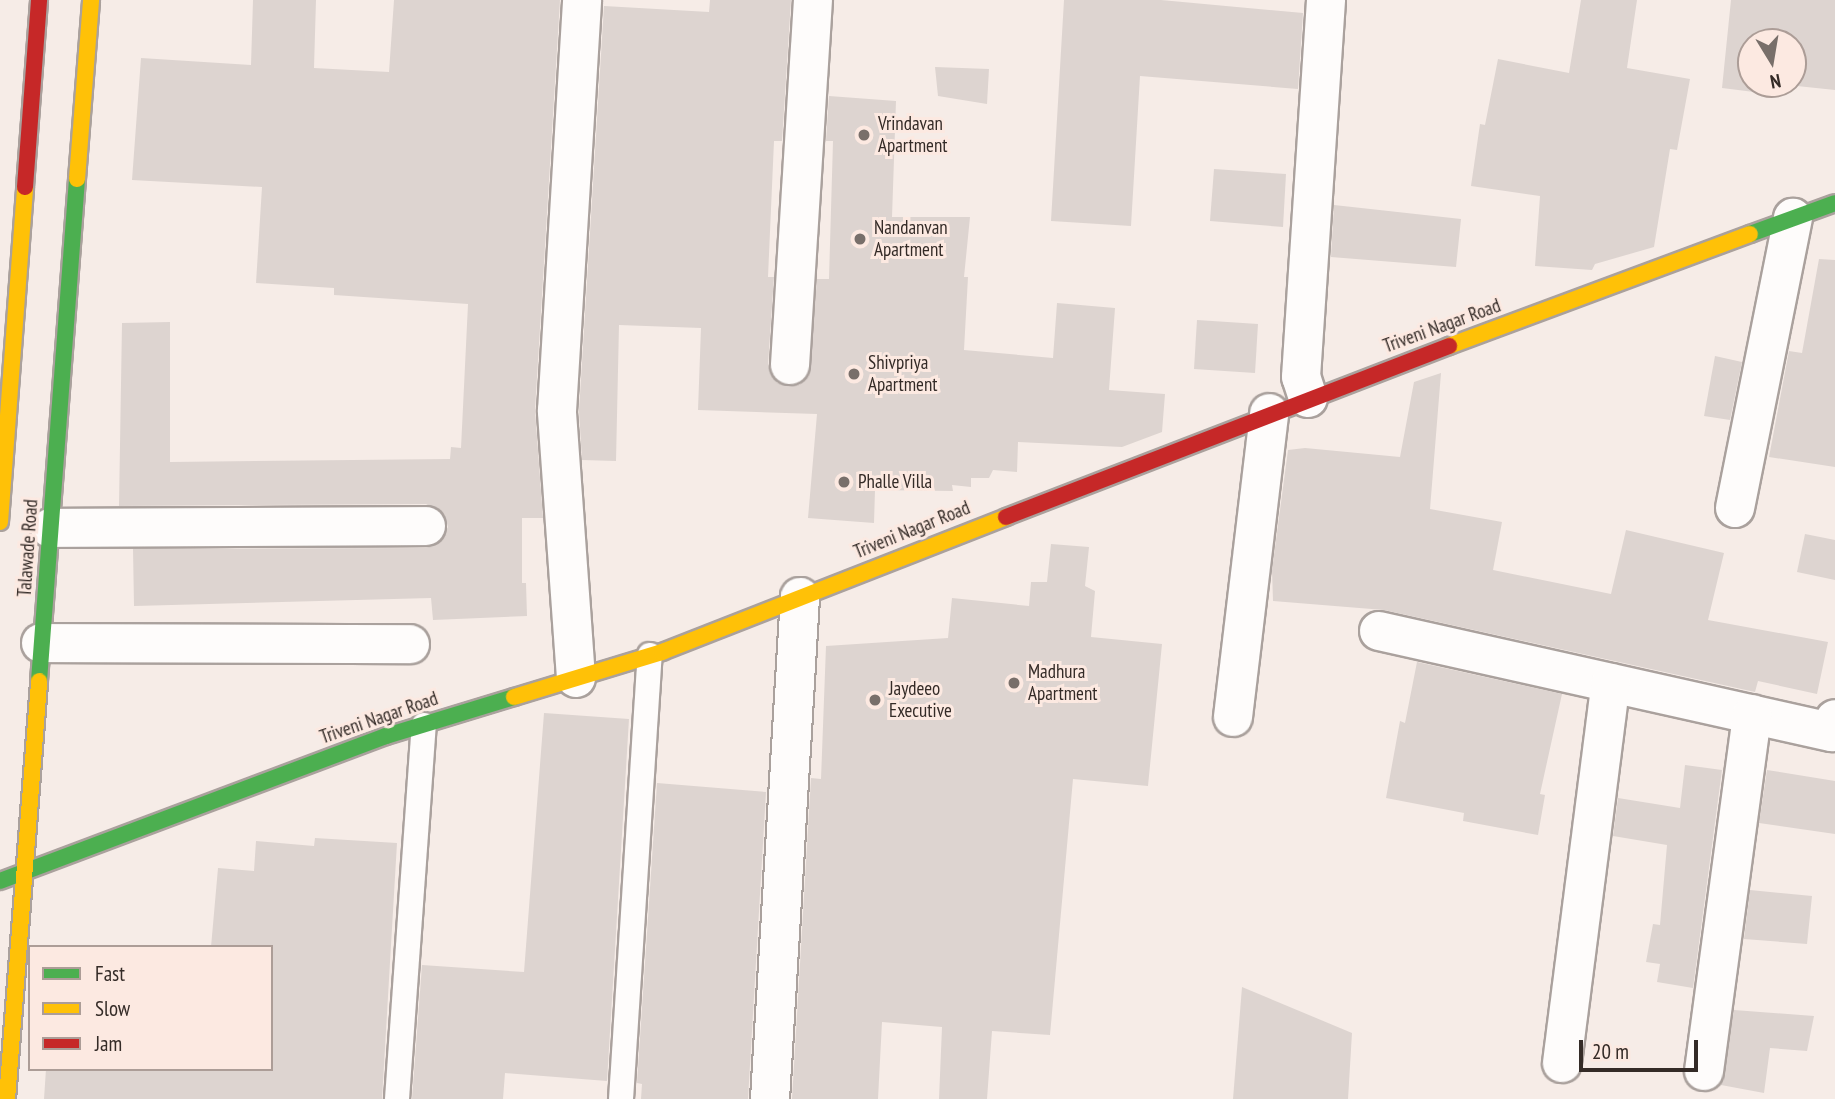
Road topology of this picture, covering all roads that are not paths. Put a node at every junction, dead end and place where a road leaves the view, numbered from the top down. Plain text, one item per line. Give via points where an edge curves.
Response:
1 (39, 0) edge
2 (91, 0) edge
3 (582, 0) edge
4 (813, 0) edge
5 (1326, 0) edge
6 (1835, 203) edge
7 (1793, 218) junction
8 (790, 365) dead end
9 (1308, 398) junction
10 (1269, 413) junction
11 (1735, 508) dead end
12 (0, 509) edge
13 (426, 526) dead end
14 (50, 528) junction
15 (800, 597) junction
16 (1379, 631) dead end
17 (41, 643) junction
18 (410, 644) dead end
19 (650, 655) junction
20 (576, 678) junction
21 (1611, 683) junction
22 (1752, 714) junction
23 (1233, 717) dead end
24 (424, 724) junction
25 (1834, 728) edge
26 (23, 872) junction
27 (0, 881) edge
28 (1562, 1063) dead end
29 (1704, 1071) dead end
30 (7, 1099) edge
31 (397, 1099) edge
32 (621, 1099) edge
33 (770, 1099) edge

1 - 12 street, Talawade Road
2 - 14 street, Talawade Road
3 - 20 street via 557,411
4 - 8 street
5 - 9 street via 1301,377
6 - 7 street, Triveni Nagar Road
7 - 9 street, Triveni Nagar Road
7 - 11 street
9 - 10 street, Triveni Nagar Road
10 - 15 street, Triveni Nagar Road
10 - 23 street
13 - 14 street
14 - 17 street, Talawade Road
15 - 19 street, Triveni Nagar Road
15 - 33 street
16 - 21 street
17 - 18 street
17 - 26 street, Talawade Road
19 - 20 street, Triveni Nagar Road
19 - 32 lane
20 - 24 street, Triveni Nagar Road
21 - 22 street
21 - 28 street
22 - 25 street
22 - 29 street
24 - 26 street, Triveni Nagar Road
24 - 31 lane
26 - 27 street, Triveni Nagar Road
26 - 30 street, Talawade Road

